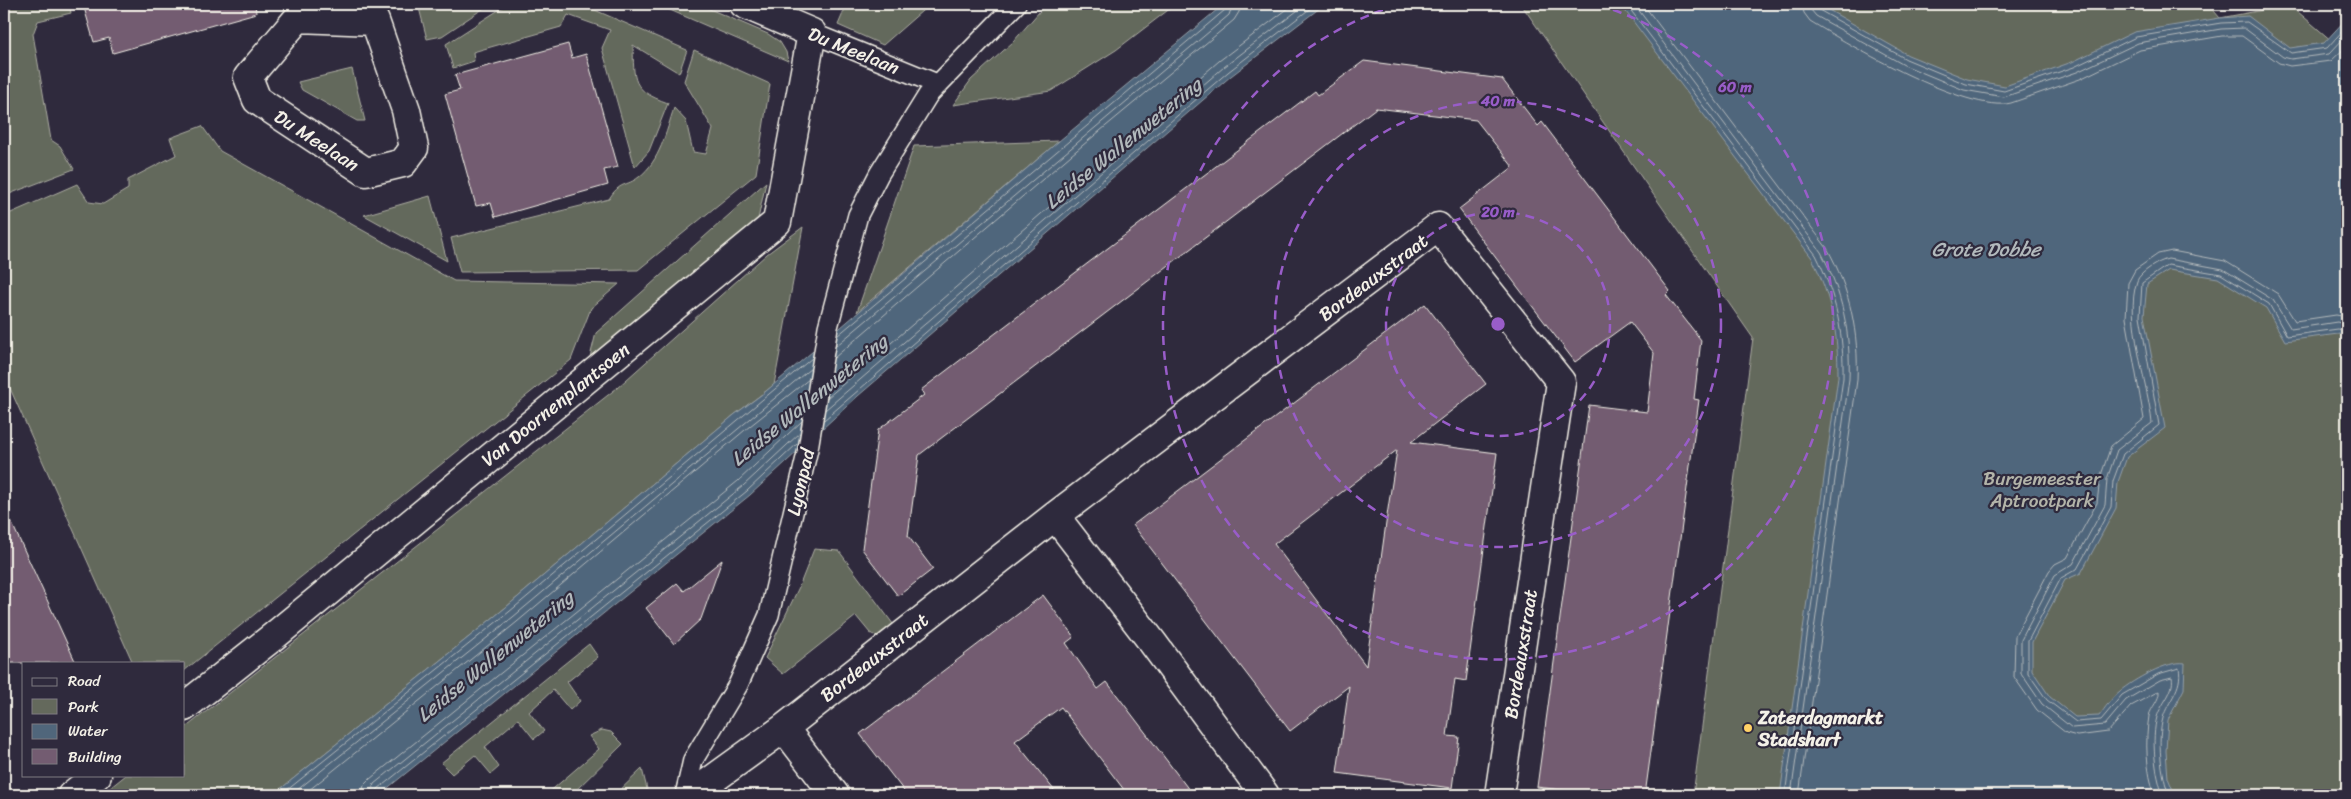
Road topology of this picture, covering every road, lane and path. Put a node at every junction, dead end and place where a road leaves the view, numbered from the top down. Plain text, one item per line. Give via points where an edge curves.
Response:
1 (744, 4) edge
2 (1016, 4) edge
3 (296, 11) edge
4 (812, 33) junction
5 (937, 84) junction
6 (1055, 516) junction
7 (185, 706) edge
8 (784, 728) junction
9 (96, 776) edge
10 (72, 795) edge
11 (685, 795) edge
12 (690, 795) edge
13 (835, 795) edge
14 (1265, 795) edge
15 (1499, 795) edge

1 - 4 street, Du Meelaan
2 - 5 lane, Lyonpad
3 - 3 street, Du Meelaan via 248,77 257,100 366,172 403,163 414,148 406,110 375,21
4 - 5 lane, Du Meelaan
4 - 7 street, Van Doornenplantsoen via 777,222
5 - 11 lane, Lyonpad via 879,174 858,215 828,327 808,449 769,615 738,685 693,760
6 - 8 street, Bordeauxstraat
6 - 14 street
6 - 15 street, Bordeauxstraat via 1438,227 1560,382
8 - 12 street, Bordeauxstraat
8 - 13 street
9 - 10 street

